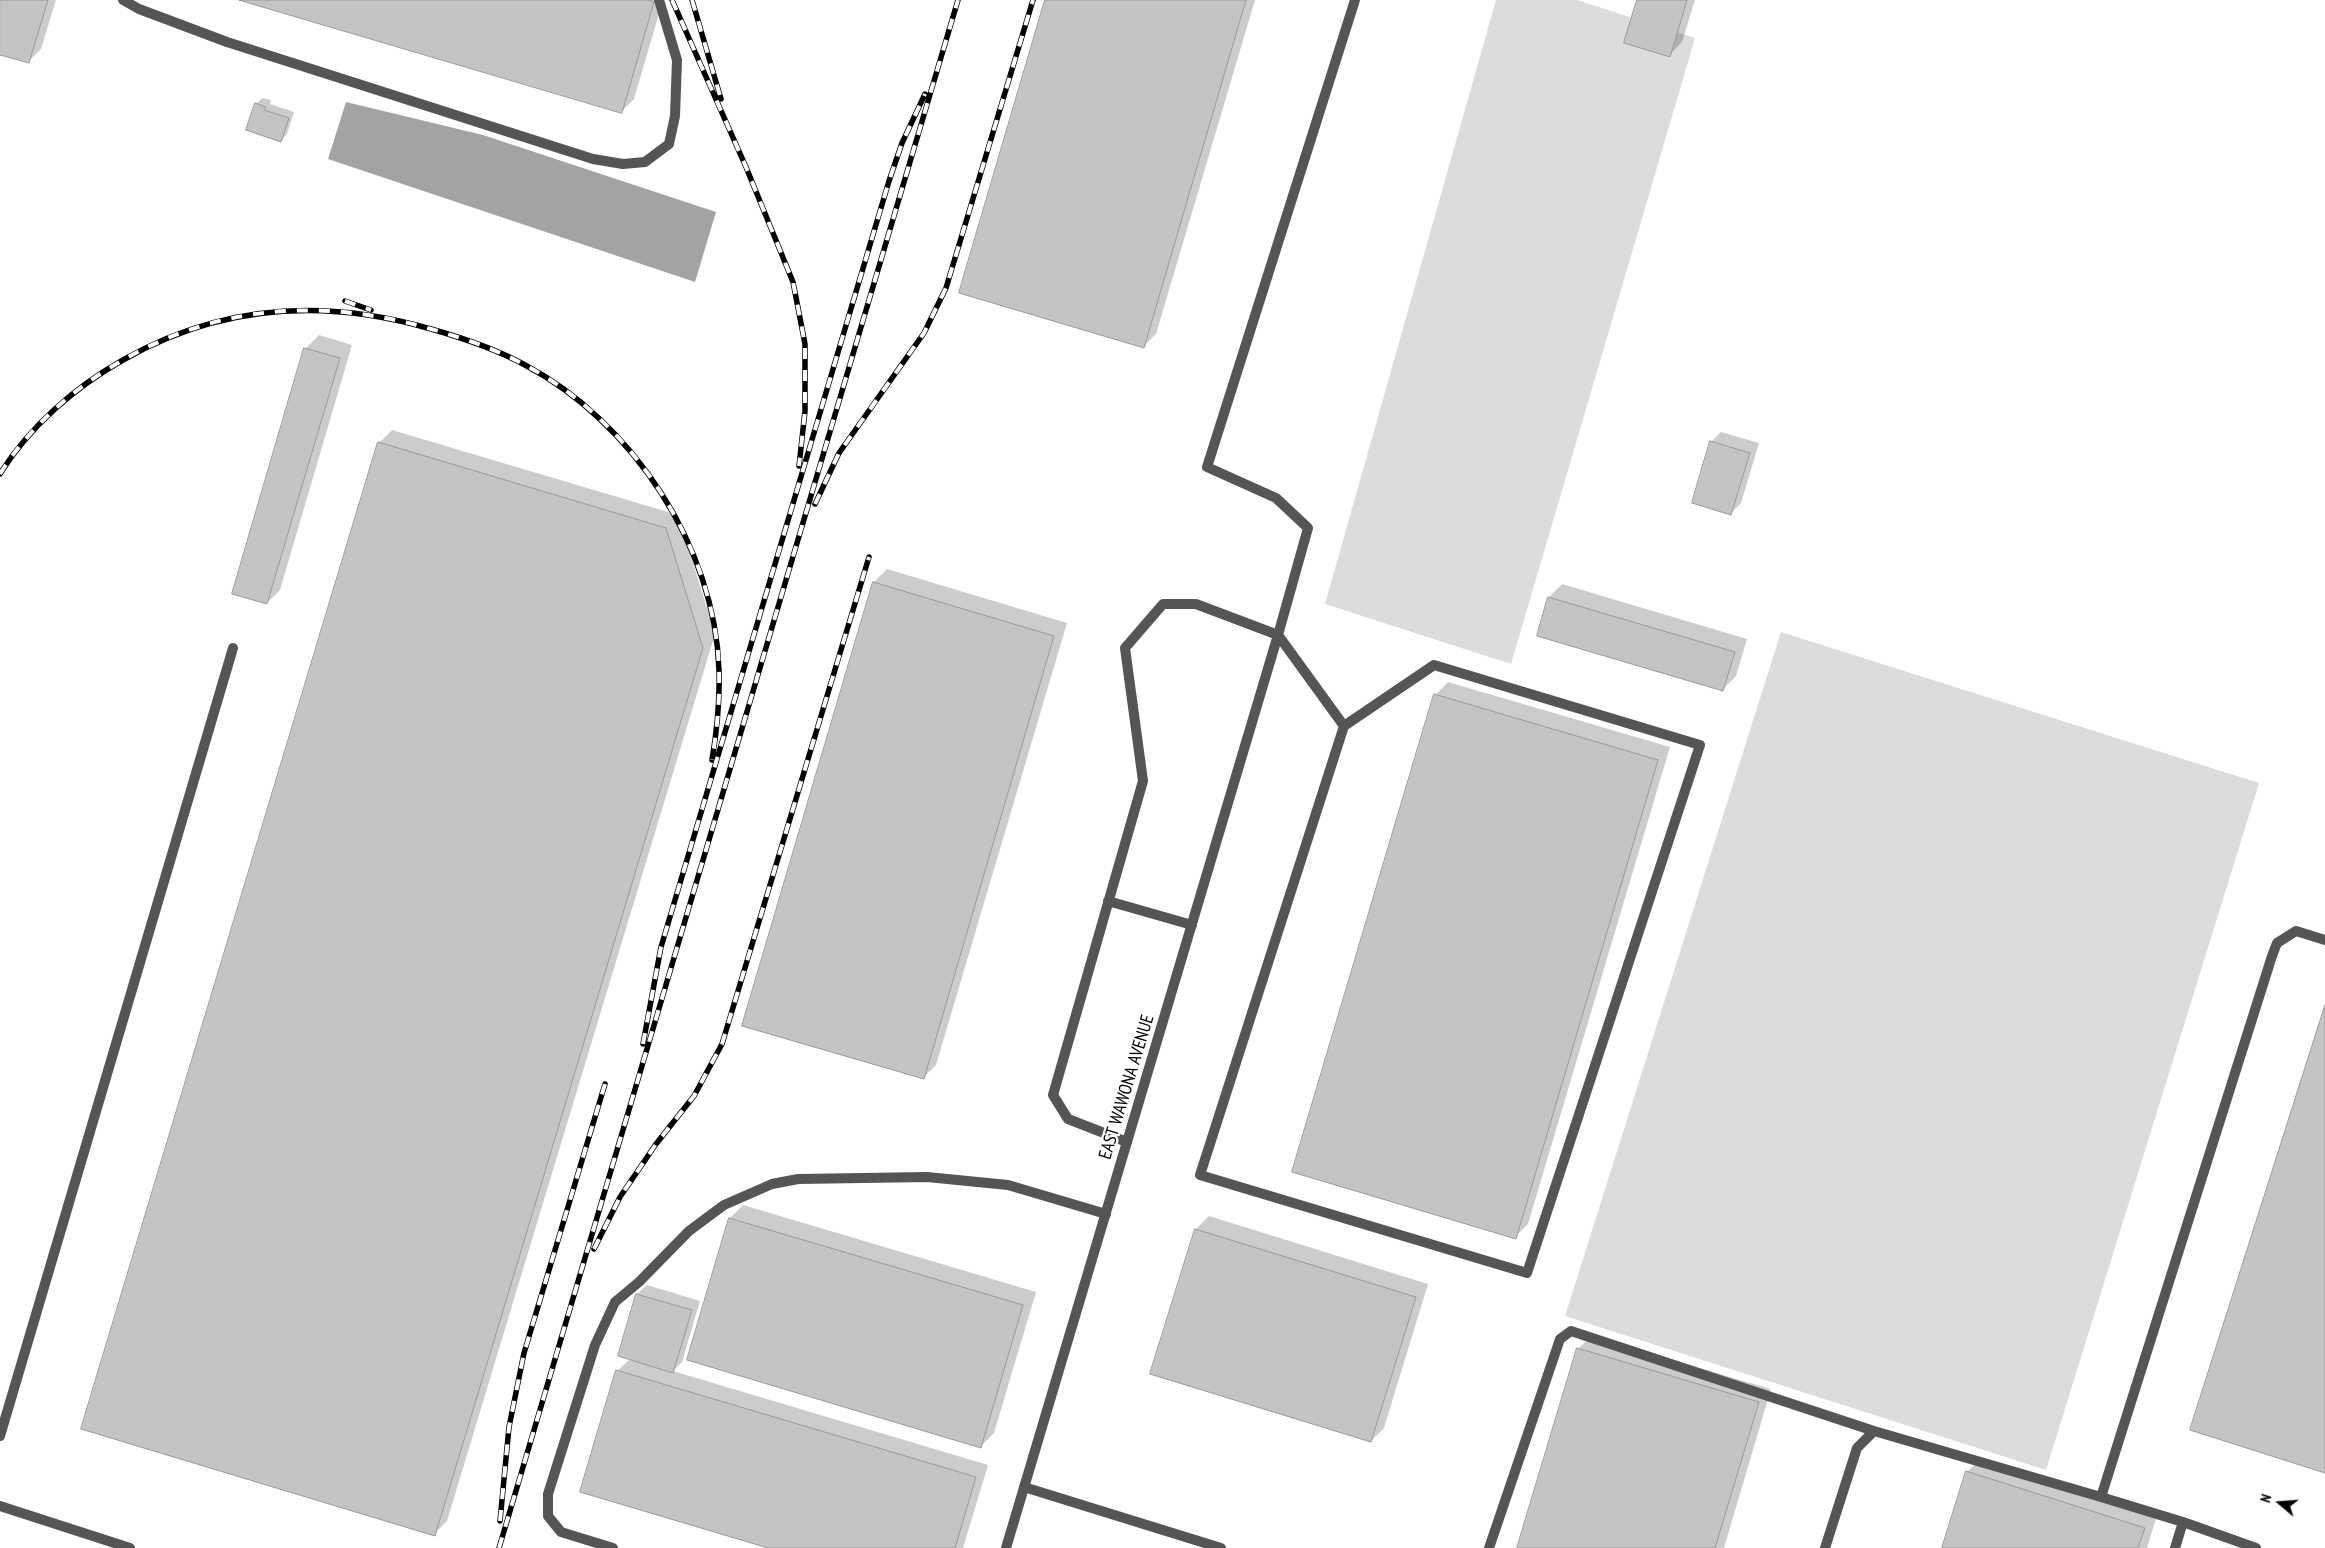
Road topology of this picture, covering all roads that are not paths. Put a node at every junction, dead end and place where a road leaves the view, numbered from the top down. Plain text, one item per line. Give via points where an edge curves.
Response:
1 (123, 0) edge
2 (659, 0) edge
3 (1355, 0) edge
4 (1278, 635) junction
5 (233, 648) dead end
6 (1344, 726) junction
7 (1108, 901) junction
8 (1192, 925) junction
9 (2325, 940) edge
10 (1127, 1142) junction
11 (1106, 1214) junction
12 (1874, 1431) junction
13 (0, 1436) edge
14 (1024, 1487) junction
15 (2101, 1497) junction
16 (0, 1506) edge
17 (2183, 1522) junction
18 (130, 1548) edge
19 (613, 1548) edge
20 (1006, 1548) edge
21 (1221, 1548) edge
22 (1489, 1548) edge
23 (1825, 1548) edge
24 (2175, 1548) edge
25 (2256, 1548) edge

1 - 2 street via 227,42 593,159 623,164 645,162 669,144 675,116 677,60
3 - 4 street, EAST WAWONA AVENUE via 1207,467 1276,498 1308,528
4 - 6 street
4 - 7 street via 1196,604 1163,604 1125,648 1144,781
4 - 8 street, EAST WAWONA AVENUE
5 - 13 street
6 - 6 street via 1200,1175 1527,1273 1700,745 1434,665
7 - 8 street
7 - 10 street via 1053,1095 1068,1119
8 - 10 street, EAST WAWONA AVENUE
9 - 15 street via 2296,931 2277,943
10 - 11 street, EAST WAWONA AVENUE
11 - 14 street, EAST WAWONA AVENUE
11 - 19 street via 1008,1185 927,1177 798,1179 772,1184 724,1205 689,1232 615,1302 590,1362 548,1494 548,1516 561,1532
12 - 15 street
12 - 22 street via 1571,1331 1560,1339
12 - 23 street via 1856,1448
14 - 20 street, EAST WAWONA AVENUE
14 - 21 street
15 - 17 street
16 - 18 street
17 - 24 street
17 - 25 street

